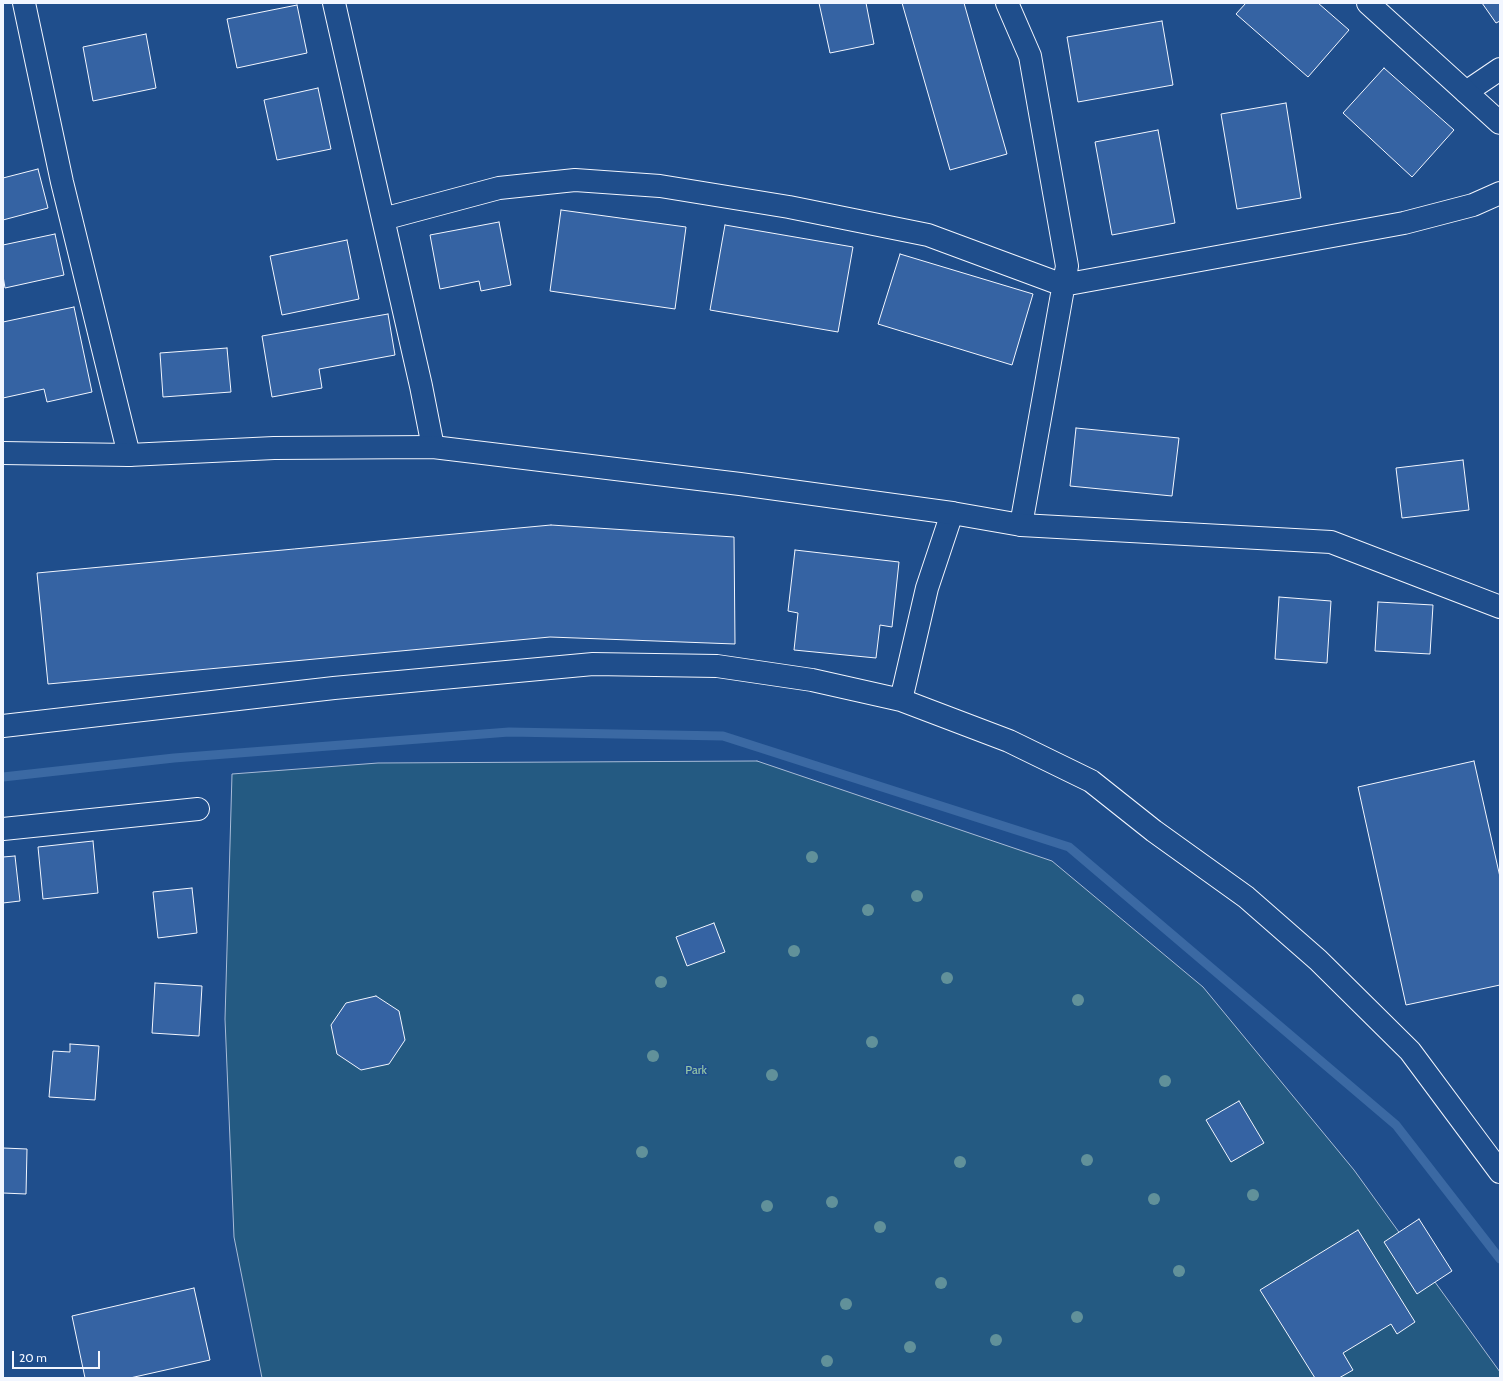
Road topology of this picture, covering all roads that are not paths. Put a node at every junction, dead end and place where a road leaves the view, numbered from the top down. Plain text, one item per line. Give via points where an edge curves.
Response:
1 (24, 3) edge
2 (334, 3) edge
3 (1007, 3) edge
4 (1368, 3) edge
5 (1500, 69) edge
6 (1466, 92) junction
7 (1500, 123) edge
8 (1500, 193) edge
9 (383, 219) junction
10 (1063, 285) junction
11 (433, 448) junction
12 (3, 453) edge
13 (129, 455) junction
14 (952, 513) junction
15 (1021, 525) junction
16 (1500, 607) edge
17 (901, 700) junction
18 (3, 726) edge
19 (198, 809) dead end
20 (3, 829) edge
21 (1500, 1172) edge

1 - 13 street via 62,182
2 - 9 street
3 - 10 street via 1030,56 1067,266
4 - 6 street
5 - 6 street
6 - 7 street
8 - 10 street via 1472,205 1404,223
9 - 10 street via 499,188 575,180 660,186 789,207 928,235
9 - 11 street
10 - 15 street
11 - 13 street via 274,448
11 - 14 street via 740,484
12 - 13 street
14 - 15 street
14 - 17 street via 927,588
15 - 16 street via 1331,542
17 - 18 street via 812,680 717,666 593,664 334,688
17 - 21 street via 1009,741 1091,781 1154,832 1246,897 1318,960 1410,1051
19 - 20 street

